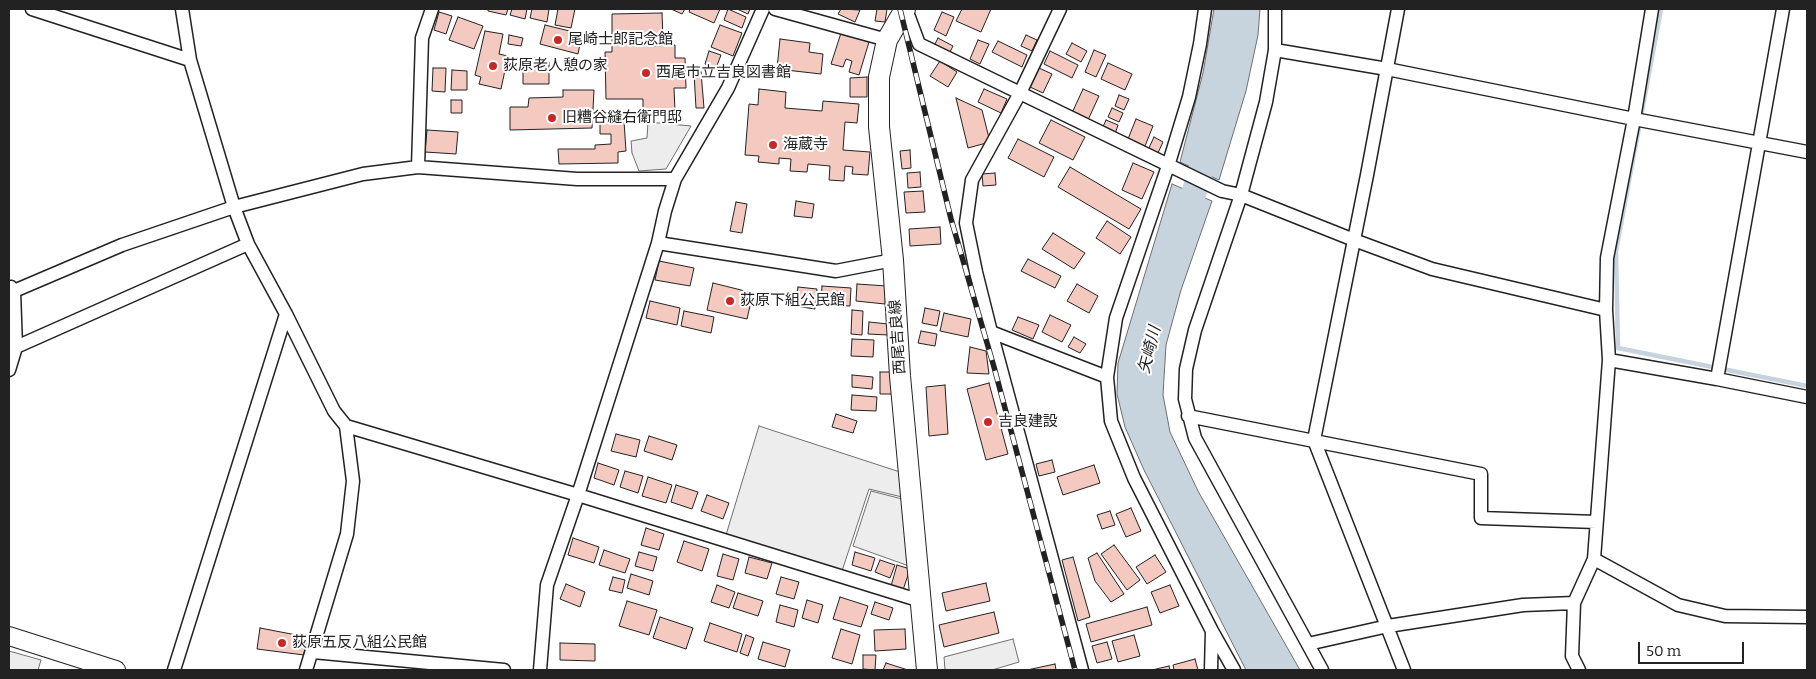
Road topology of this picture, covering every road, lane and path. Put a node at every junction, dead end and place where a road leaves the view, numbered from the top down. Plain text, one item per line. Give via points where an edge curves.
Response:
1 (32, 9) edge
2 (182, 9) edge
3 (432, 9) edge
4 (763, 9) edge
5 (775, 9) edge
6 (905, 9) edge
7 (1060, 9) edge
8 (1205, 9) edge
9 (1275, 9) edge
10 (1398, 9) edge
11 (1652, 9) edge
12 (1783, 9) edge
13 (886, 40) junction
14 (1275, 50) junction
15 (190, 60) junction
16 (1387, 69) junction
17 (1020, 93) junction
18 (1634, 119) junction
19 (1758, 143) junction
20 (1807, 152) edge
21 (418, 167) junction
22 (1174, 169) junction
23 (675, 179) junction
24 (1241, 195) junction
25 (234, 207) junction
26 (1354, 240) junction
27 (658, 243) junction
28 (248, 244) junction
29 (893, 260) junction
30 (10, 290) edge
31 (1606, 310) junction
32 (286, 314) junction
33 (991, 332) junction
34 (16, 347) junction
35 (1609, 360) junction
36 (9, 370) edge
37 (1106, 377) junction
38 (1717, 379) junction
39 (1807, 397) edge
40 (1188, 416) junction
41 (346, 426) junction
42 (1314, 440) junction
43 (578, 495) junction
44 (1596, 522) junction
45 (1594, 559) junction
46 (921, 601) junction
47 (1574, 603) junction
48 (1807, 618) edge
49 (1388, 626) junction
50 (1212, 631) junction
51 (9, 636) edge
52 (1308, 644) junction
53 (313, 652) junction
54 (116, 670) edge
55 (174, 670) edge
56 (306, 670) edge
57 (504, 670) edge
58 (540, 670) edge
59 (927, 670) edge
60 (1082, 670) edge
61 (1211, 670) edge
62 (1234, 670) edge
63 (1322, 670) edge
64 (1404, 670) edge
65 (1579, 670) edge

1 - 15 street
2 - 15 street
3 - 21 street via 422,38
4 - 23 street via 728,88
5 - 13 street
6 - 13 main road, 西尾吉良線
6 - 17 street via 920,44
7 - 17 street
8 - 22 street
9 - 14 street
10 - 16 street
11 - 18 street
12 - 19 street
13 - 29 main road, 西尾吉良線 via 879,77 879,127
14 - 16 street
14 - 24 street via 1266,102
15 - 25 street
16 - 18 street
16 - 26 street
17 - 22 street
17 - 33 street via 972,180 968,206 968,237
18 - 19 street
18 - 31 street via 1607,258
19 - 20 street
19 - 38 street
21 - 23 street via 577,179
21 - 25 street via 363,174
22 - 24 street via 1222,191
22 - 37 street via 1116,318
23 - 27 street
24 - 26 street
24 - 40 street via 1195,330 1186,369
25 - 28 street
25 - 30 street via 122,245
26 - 31 street via 1432,269
26 - 42 street
27 - 29 street via 836,271
27 - 43 street
28 - 32 street
28 - 34 street
29 - 46 main road, 西尾吉良線 via 900,376
30 - 34 street
31 - 35 street
32 - 41 street via 334,410
32 - 55 street
33 - 37 street
33 - 60 street
34 - 36 street
35 - 38 street
35 - 44 street
37 - 50 street via 1111,421 1134,478
38 - 39 street
40 - 42 street
40 - 52 street via 1194,438
41 - 43 street
41 - 53 street via 353,481 347,534
42 - 44 street via 1481,474 1481,518
42 - 49 street
43 - 46 street
43 - 58 street via 547,585
44 - 45 street
45 - 47 street
45 - 48 street via 1678,604 1725,616
46 - 59 main road, 西尾吉良線
47 - 49 street via 1523,604
47 - 65 street via 1572,656
49 - 52 street
49 - 64 street
50 - 61 street
50 - 62 street
51 - 54 main road
52 - 63 street
53 - 56 street
53 - 57 street

